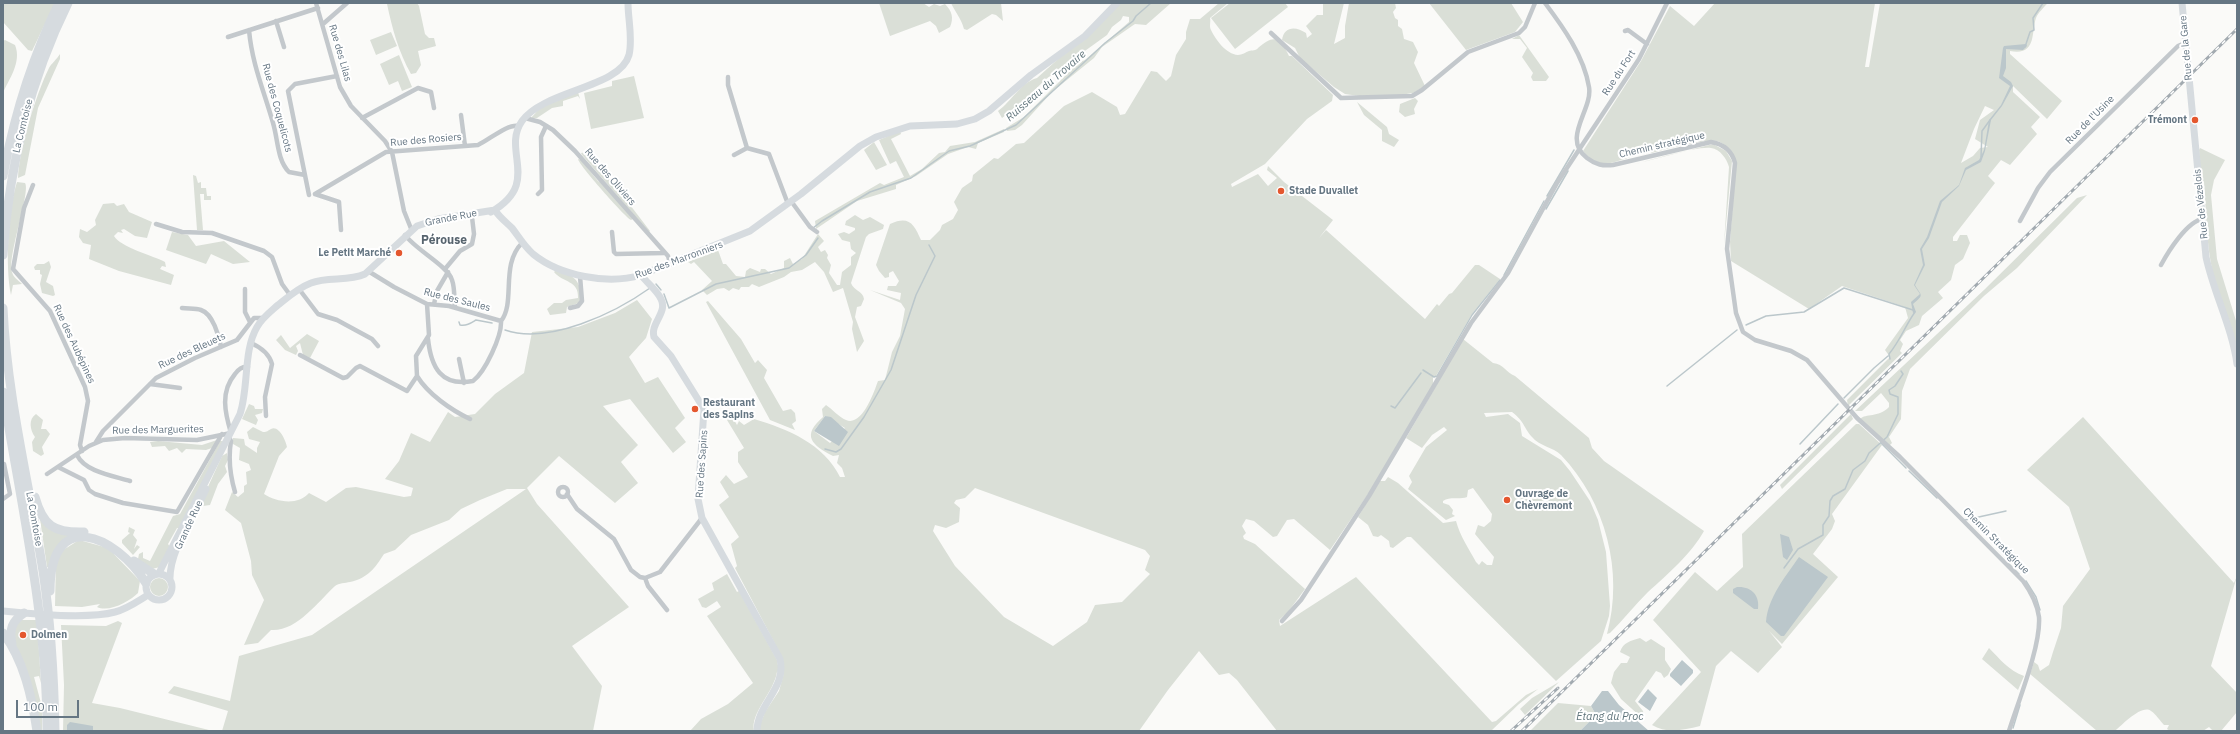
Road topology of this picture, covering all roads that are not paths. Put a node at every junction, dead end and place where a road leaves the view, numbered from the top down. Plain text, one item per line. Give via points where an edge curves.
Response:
1 (59, 3) edge
2 (68, 3) edge
3 (347, 3) edge
4 (628, 3) edge
5 (1117, 3) edge
6 (1535, 3) edge
7 (1545, 3) edge
8 (1668, 3) edge
9 (2182, 3) edge
10 (317, 6) edge
11 (276, 22) junction
12 (323, 24) junction
13 (249, 30) junction
14 (1625, 31) dead end
15 (1271, 33) dead end
16 (228, 37) dead end
17 (2186, 43) junction
18 (1647, 44) junction
19 (284, 46) dead end
20 (336, 76) junction
21 (728, 77) dead end
22 (2190, 92) joint
23 (434, 108) dead end
24 (461, 115) dead end
25 (362, 118) junction
26 (525, 118) junction
27 (519, 126) junction
28 (546, 126) junction
29 (1578, 132) junction
30 (1587, 136) junction
31 (465, 146) junction
32 (747, 148) junction
33 (1579, 149) junction
34 (392, 152) junction
35 (734, 155) dead end
36 (304, 175) junction
37 (3, 176) edge
38 (33, 185) dead end
39 (538, 194) dead end
40 (309, 195) dead end
41 (790, 203) junction
42 (495, 210) junction
43 (472, 217) junction
44 (2203, 219) junction
45 (2020, 221) dead end
46 (156, 224) dead end
47 (341, 230) dead end
48 (410, 232) junction
49 (612, 232) dead end
50 (817, 232) dead end
51 (522, 243) junction
52 (667, 254) junction
53 (3, 255) edge
54 (670, 263) junction
55 (2161, 264) dead end
56 (447, 271) junction
57 (368, 272) junction
58 (641, 275) junction
59 (580, 276) junction
60 (245, 289) dead end
61 (299, 289) junction
62 (290, 295) junction
63 (427, 304) junction
64 (434, 304) junction
65 (3, 308) edge
66 (182, 308) dead end
67 (455, 308) junction
68 (570, 308) dead end
69 (263, 318) junction
70 (502, 321) junction
71 (250, 322) junction
72 (428, 339) junction
73 (251, 343) junction
74 (378, 346) dead end
75 (221, 347) junction
76 (300, 355) dead end
77 (459, 359) dead end
78 (2237, 364) edge
79 (248, 367) junction
80 (417, 376) junction
81 (464, 383) junction
82 (150, 384) junction
83 (180, 388) dead end
84 (3, 392) edge
85 (1843, 403) joint
86 (266, 416) dead end
87 (470, 419) dead end
88 (227, 434) junction
89 (96, 442) junction
90 (82, 451) junction
91 (77, 454) junction
92 (23, 461) junction
93 (4, 464) dead end
94 (58, 467) junction
95 (212, 471) junction
96 (47, 474) dead end
97 (130, 481) dead end
98 (235, 492) dead end
99 (567, 494) dead end
100 (3, 499) edge
101 (702, 518) junction
102 (157, 574) junction
103 (645, 578) junction
104 (170, 580) junction
105 (146, 583) junction
106 (148, 595) junction
107 (667, 610) dead end
108 (3, 611) edge
109 (24, 613) junction
110 (1282, 621) dead end
111 (3, 633) edge
112 (50, 635) junction
113 (12, 647) junction
114 (37, 731) edge
115 (47, 731) edge
116 (54, 731) edge
117 (757, 731) edge
118 (2009, 731) edge

1 - 37 highway, La Comtoise via 24,88
2 - 53 highway, La Comtoise via 42,64 22,128 10,182
3 - 12 street
4 - 26 street via 628,56 619,70 541,105
5 - 41 street, Rue des Marronniers via 1085,36 1031,75 989,111 975,119 957,124 910,126 884,133 860,146
6 - 15 street via 1519,33 1468,52 1422,90 1407,97 1341,98
7 - 29 street via 1571,41 1588,80 1590,92
8 - 18 street, Rue du Fort
9 - 17 street, Rue de la Gare
10 - 11 street
10 - 12 street, Rue des Lilas
11 - 13 street
11 - 19 street
12 - 20 street, Rue des Lilas
13 - 16 street
13 - 36 street, Rue des Coquelicots via 260,88 273,124 282,163 289,172
14 - 18 street via 1628,30
17 - 22 street, Rue de la Gare
17 - 45 street, Rue de l'Usine via 2173,51 2050,172
18 - 30 street, Rue du Fort
20 - 25 street, Rue des Lilas via 351,106
20 - 36 street via 295,84 288,91
21 - 32 street via 728,85
22 - 44 street, Rue de Vézelois
23 - 25 street via 431,92 418,88
24 - 31 street
25 - 34 street, Rue des Lilas via 385,141
26 - 27 street
26 - 28 street, Rue des Oliviers
27 - 31 street, Rue des Rosiers via 512,125 478,145
27 - 42 street via 515,191 507,202
28 - 39 street via 540,137 542,190
28 - 52 street, Rue des Oliviers via 576,151
29 - 30 street
29 - 33 street
30 - 33 street, Rue du Fort
31 - 34 street, Rue des Rosiers
32 - 35 street
32 - 41 street via 770,154
33 - 85 street, Chemin stratégique via 1586,157 1602,166 1711,142 1726,147 1735,163 1727,249 1733,297 1741,327 1751,338 1791,351 1807,360
33 - 110 street, Rue du Fort via 1557,183 1508,273 1464,333 1370,496 1300,600
34 - 47 street, Rue des Rosiers via 381,155 315,194 338,202
34 - 48 street, Rue des Lilas
36 - 40 street
38 - 90 street, Rue des Aubépines via 26,198 13,263 14,272 50,310 87,395 88,406 80,445
41 - 50 street
41 - 54 street, Rue des Marronniers via 738,238
42 - 43 street
42 - 48 street, Grande Rue via 438,219 421,224
42 - 51 street, Rue des Marronniers
43 - 48 street via 438,223
43 - 56 street via 472,244 458,252
44 - 55 street via 2188,228
44 - 78 street, Rue de Vézelois via 2209,270 2234,341
46 - 62 street via 182,232 212,233 264,251 273,259 282,284
48 - 56 street via 413,245
48 - 57 street, Grande Rue
49 - 52 street via 616,254
51 - 59 street, Rue des Marronniers via 545,262
51 - 70 street via 516,250 510,270 508,311
52 - 54 street, Rue des Oliviers
54 - 58 street, Rue des Marronniers
56 - 64 street
56 - 67 street via 453,281
57 - 61 street, Grande Rue via 354,278 315,281
57 - 63 street, Rue des Saules
58 - 59 street, Rue des Marronniers via 626,278
58 - 101 street, Rue des Sapins via 663,302 662,313 654,328 654,337 671,356 704,409 698,499
59 - 68 street via 582,301 578,306
60 - 71 street via 245,312
61 - 62 street, Grande Rue
61 - 74 street via 318,314 337,320 372,339
62 - 69 street, Grande Rue
63 - 64 street, Rue des Saules
63 - 72 street
64 - 67 street, Rue des Saules
65 - 92 highway, La Comtoise via 8,369
66 - 75 street via 200,309 207,314 218,333
67 - 70 street, Rue des Saules
69 - 71 street via 256,317
69 - 73 street, Grande Rue
70 - 81 street via 484,370 473,381
71 - 75 street, Rue des Bleuets via 237,340
72 - 80 street via 416,356
72 - 81 street via 430,354 437,370 449,380
73 - 79 street, Grande Rue
73 - 86 street via 264,351 272,364 265,397
75 - 82 street, Rue des Bleuets via 165,372
76 - 80 street via 343,378 360,366 407,391
77 - 81 street
79 - 88 street, Grande Rue via 244,401
79 - 88 street via 238,370 226,390
80 - 87 street via 457,413
82 - 83 street
82 - 89 street, Rue des Bleuets via 103,431
84 - 115 highway, La Comtoise via 40,606
85 - 118 street, Chemin Stratégique via 2023,581 2033,597 2039,618 2038,635
88 - 89 street, Rue des Marguerites via 197,440 125,438
88 - 94 street via 177,512 123,503 95,494 89,490 84,480
88 - 95 street, Grande Rue
88 - 98 street via 231,441 230,471
89 - 90 street, Rue des Marguerites
90 - 91 street, Rue des Marguerites
91 - 94 street, Rue des Marguerites
91 - 97 street via 89,467
92 - 102 highway via 37,506 48,524 62,531 88,532 103,536 142,568
92 - 112 highway, La Comtoise
93 - 100 street via 10,494
94 - 96 street, Rue des Marguerites
95 - 102 street, Grande Rue
95 - 104 street, Grande Rue via 175,555
99 - 103 street via 577,509 614,539 631,570
101 - 103 street via 660,572
101 - 117 street, Rue des Sapins via 778,653 782,668 776,690 759,718
102 - 104 street via 167,576
102 - 105 street
103 - 107 street via 648,586
104 - 106 street via 172,588 166,598 158,600
105 - 106 street
105 - 112 highway via 102,541 86,536 70,540 56,554 51,569
106 - 109 street via 116,612
108 - 109 street
109 - 113 highway via 11,626
111 - 113 highway
112 - 116 highway, La Comtoise
113 - 114 highway via 29,695

